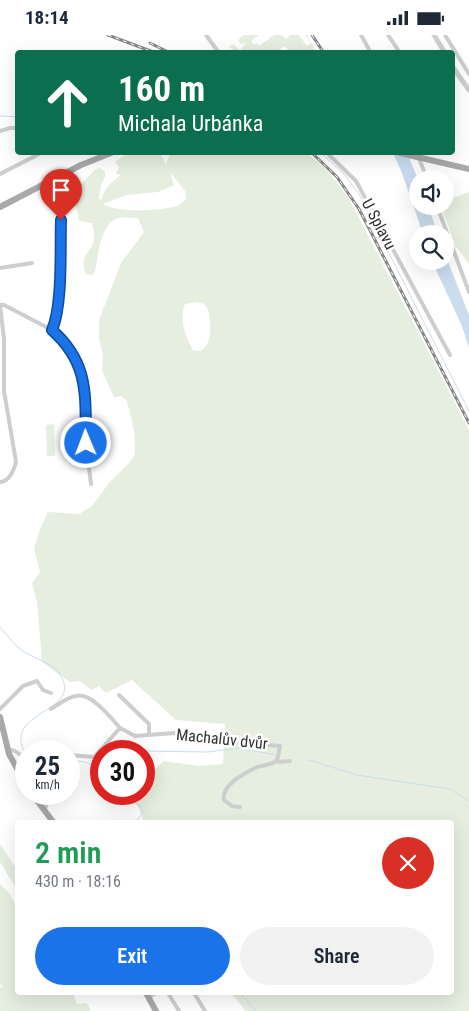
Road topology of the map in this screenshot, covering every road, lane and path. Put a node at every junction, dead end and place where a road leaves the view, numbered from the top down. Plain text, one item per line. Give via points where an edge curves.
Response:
1 (206, 35) edge
2 (361, 35) edge
3 (388, 35) edge
4 (434, 35) edge
5 (445, 35) edge
6 (217, 50) edge
7 (369, 50) edge
8 (398, 50) edge
9 (443, 50) edge
10 (454, 50) edge
11 (455, 51) edge
12 (455, 70) edge
13 (469, 74) edge
14 (469, 90) edge
15 (15, 128) edge
16 (0, 131) edge
17 (29, 155) edge
18 (37, 155) edge
19 (106, 155) edge
20 (329, 155) edge
21 (409, 155) edge
22 (418, 155) edge
23 (30, 159) junction
24 (469, 169) edge
25 (423, 170) edge
26 (0, 174) edge
27 (0, 207) edge
28 (440, 215) edge
29 (61, 220) dead end
30 (32, 263) dead end
31 (0, 268) edge
32 (469, 292) edge
33 (0, 305) edge
34 (52, 330) junction
35 (450, 355) dead end
36 (2, 482) edge
37 (90, 484) dead end
38 (36, 674) dead end
39 (37, 681) junction
40 (51, 693) dead end
41 (119, 695) dead end
42 (0, 709) edge
43 (51, 709) dead end
44 (0, 718) edge
45 (120, 728) junction
46 (149, 735) junction
47 (7, 749) junction
48 (15, 751) edge
49 (80, 756) edge
50 (277, 760) junction
51 (290, 761) dead end
52 (15, 767) edge
53 (40, 805) edge
54 (47, 805) edge
55 (240, 807) dead end
56 (44, 810) junction
57 (52, 820) edge
58 (148, 995) edge
59 (169, 995) edge
60 (195, 995) edge
61 (156, 1011) edge
62 (179, 1011) edge
63 (205, 1011) edge

1 - 6 street
2 - 7 street
3 - 8 street
4 - 9 street
5 - 10 street
11 - 13 street
12 - 14 street
15 - 16 street
17 - 23 street
18 - 23 street
19 - 27 main road
20 - 35 street, U Splavu via 356,181
21 - 24 main road
22 - 25 street
23 - 26 street
28 - 32 street
29 - 34 street via 59,290 56,322
30 - 31 street
33 - 34 street
33 - 36 street via 3,368 16,462 9,478
34 - 37 street via 75,357 85,389
38 - 39 street
39 - 40 street
39 - 42 street via 23,686
41 - 46 street via 149,725
43 - 45 street, Machalův dvůr via 82,695 98,705
44 - 47 main road
45 - 46 street, Machalův dvůr via 135,737
45 - 49 street via 94,757
46 - 50 street, Machalův dvůr via 174,733 220,741 280,745
47 - 48 street
47 - 52 main road
50 - 51 street, Machalův dvůr
50 - 55 street, Machalův dvůr via 258,767 226,787 224,800
53 - 56 main road
54 - 56 street
56 - 57 main road
58 - 61 main road
59 - 62 street
60 - 63 street

